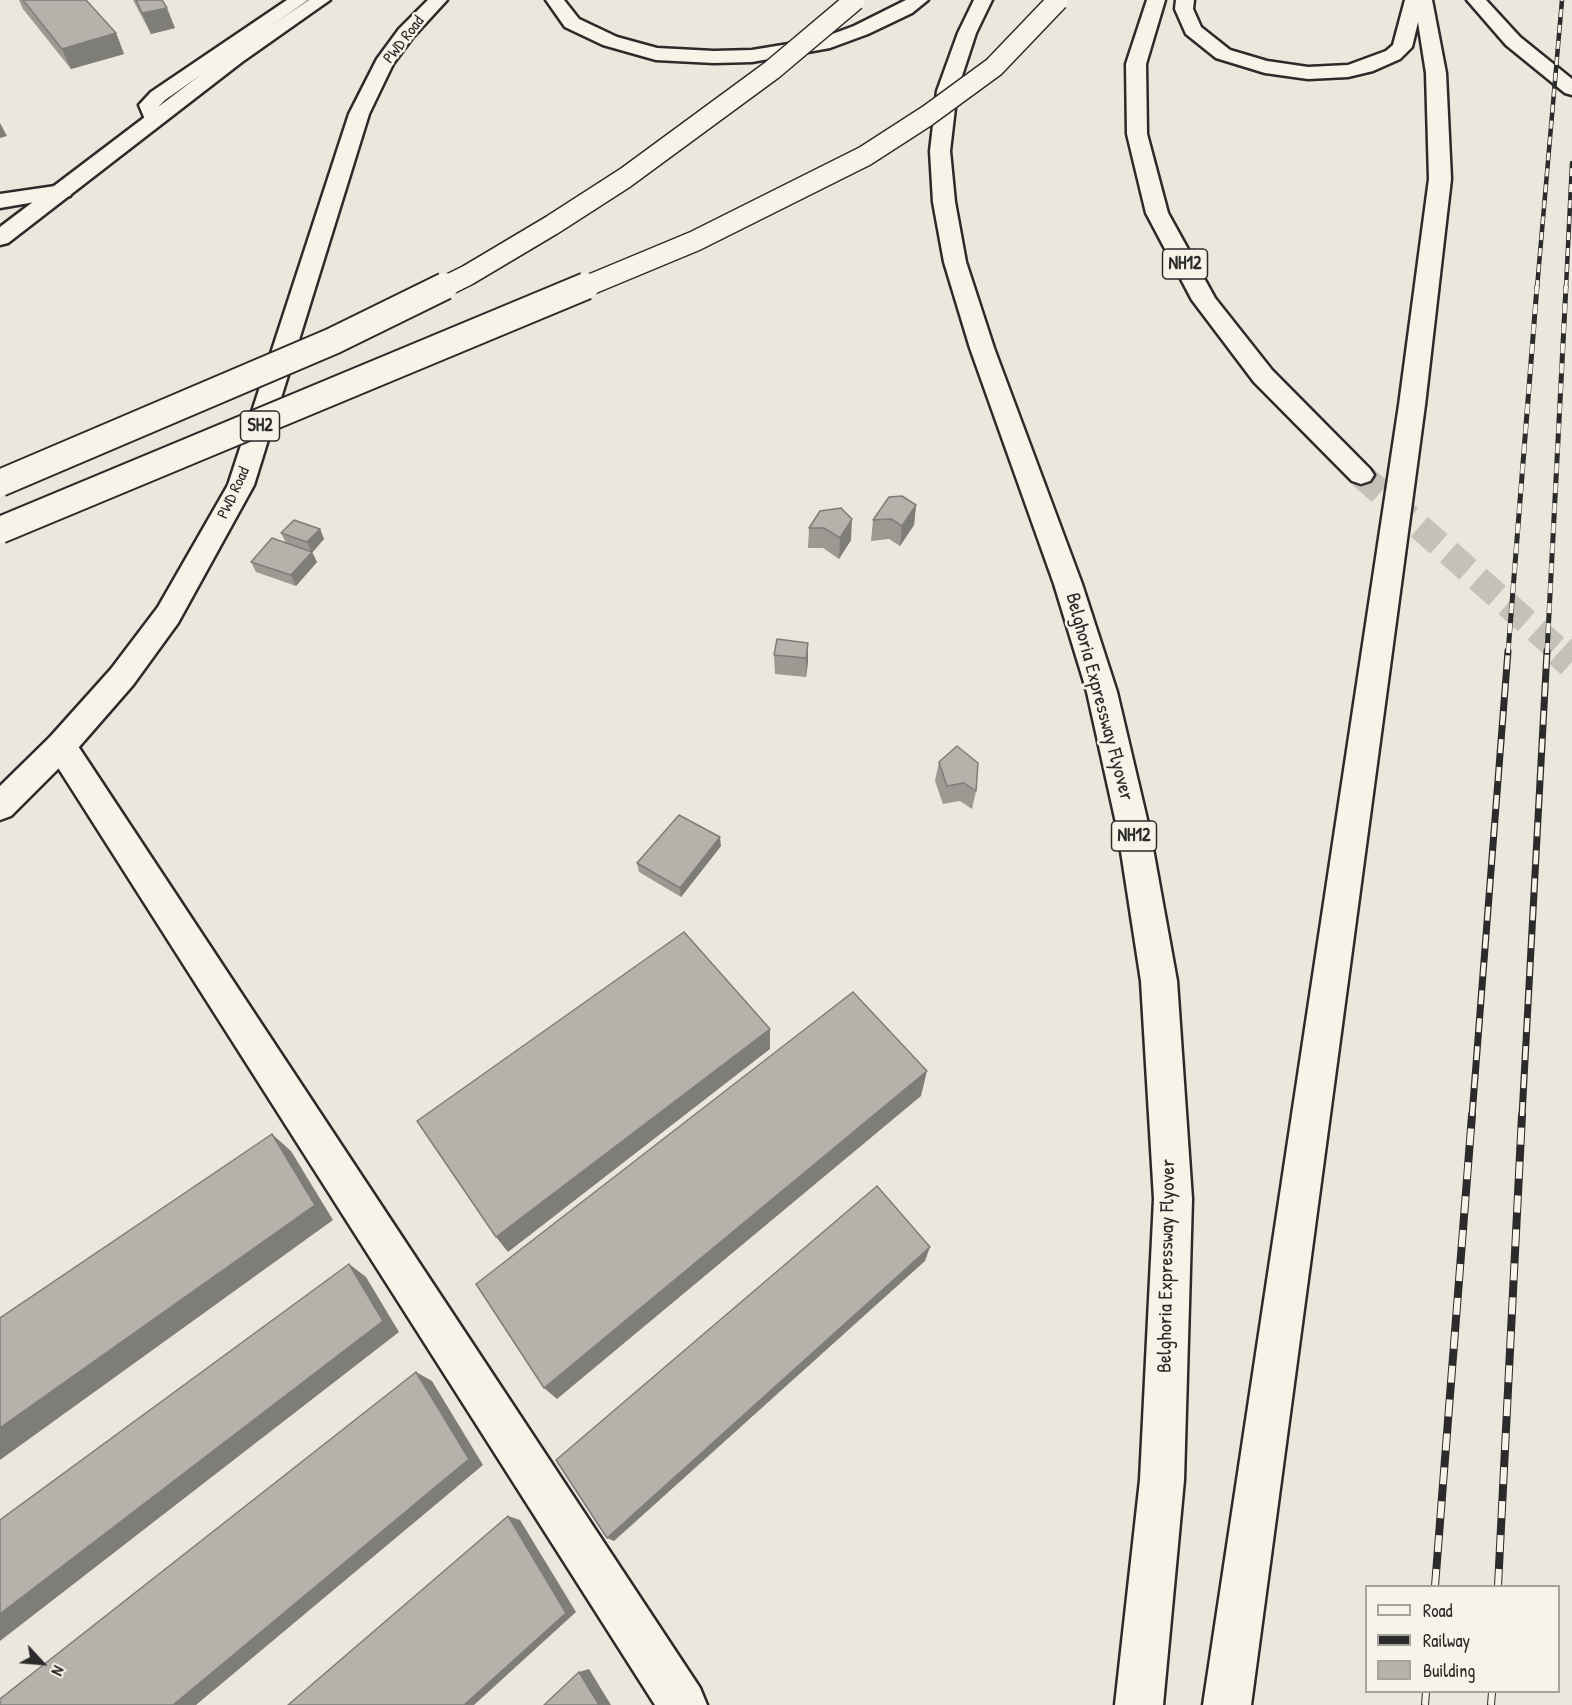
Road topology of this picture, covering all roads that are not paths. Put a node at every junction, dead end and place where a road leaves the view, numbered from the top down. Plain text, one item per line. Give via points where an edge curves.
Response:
1 (299, 0) edge
2 (321, 0) edge
3 (438, 0) edge
4 (555, 0) edge
5 (855, 0) edge
6 (919, 0) edge
7 (983, 0) edge
8 (1058, 0) edge
9 (1155, 0) edge
10 (1185, 0) edge
11 (1414, 0) edge
12 (1423, 0) edge
13 (1476, 0) edge
14 (1572, 89) edge
15 (154, 120) junction
16 (62, 190) junction
17 (0, 201) edge
18 (0, 238) edge
19 (1361, 476) tunnel mouth
20 (0, 483) edge
21 (0, 530) edge
22 (61, 746) junction
23 (0, 807) edge
24 (683, 1705) edge
25 (1139, 1705) edge
26 (1227, 1705) edge

1 - 15 main road via 158,96 148,105
2 - 15 main road via 235,58
3 - 22 main road, PWD Road / SH2 via 384,63 359,114 241,485 168,615 122,677
4 - 6 main road via 572,22 610,41 656,54 714,57 752,56 823,44
5 - 20 main road, bridge via 772,70 625,178 468,275 333,341
7 - 25 main road, Belghoria Expressway Flyover / NH12 via 947,92 940,151 944,201 956,262 981,348 1068,584 1102,692 1134,832 1159,981 1173,1199 1162,1479
8 - 21 main road, bridge via 994,67 927,116 865,156 782,200 695,241
9 - 19 main road, NH12 via 1136,64 1137,134 1157,213 1204,300 1263,376
10 - 11 main road via 1184,9 1193,30 1223,54 1265,68 1308,73 1348,71 1393,55 1402,47
12 - 26 main road via 1436,73 1438,190 1413,405
13 - 14 main road via 1513,41
15 - 16 main road
16 - 17 main road
16 - 18 main road
22 - 23 main road, PWD Road / SH2
22 - 24 main road

